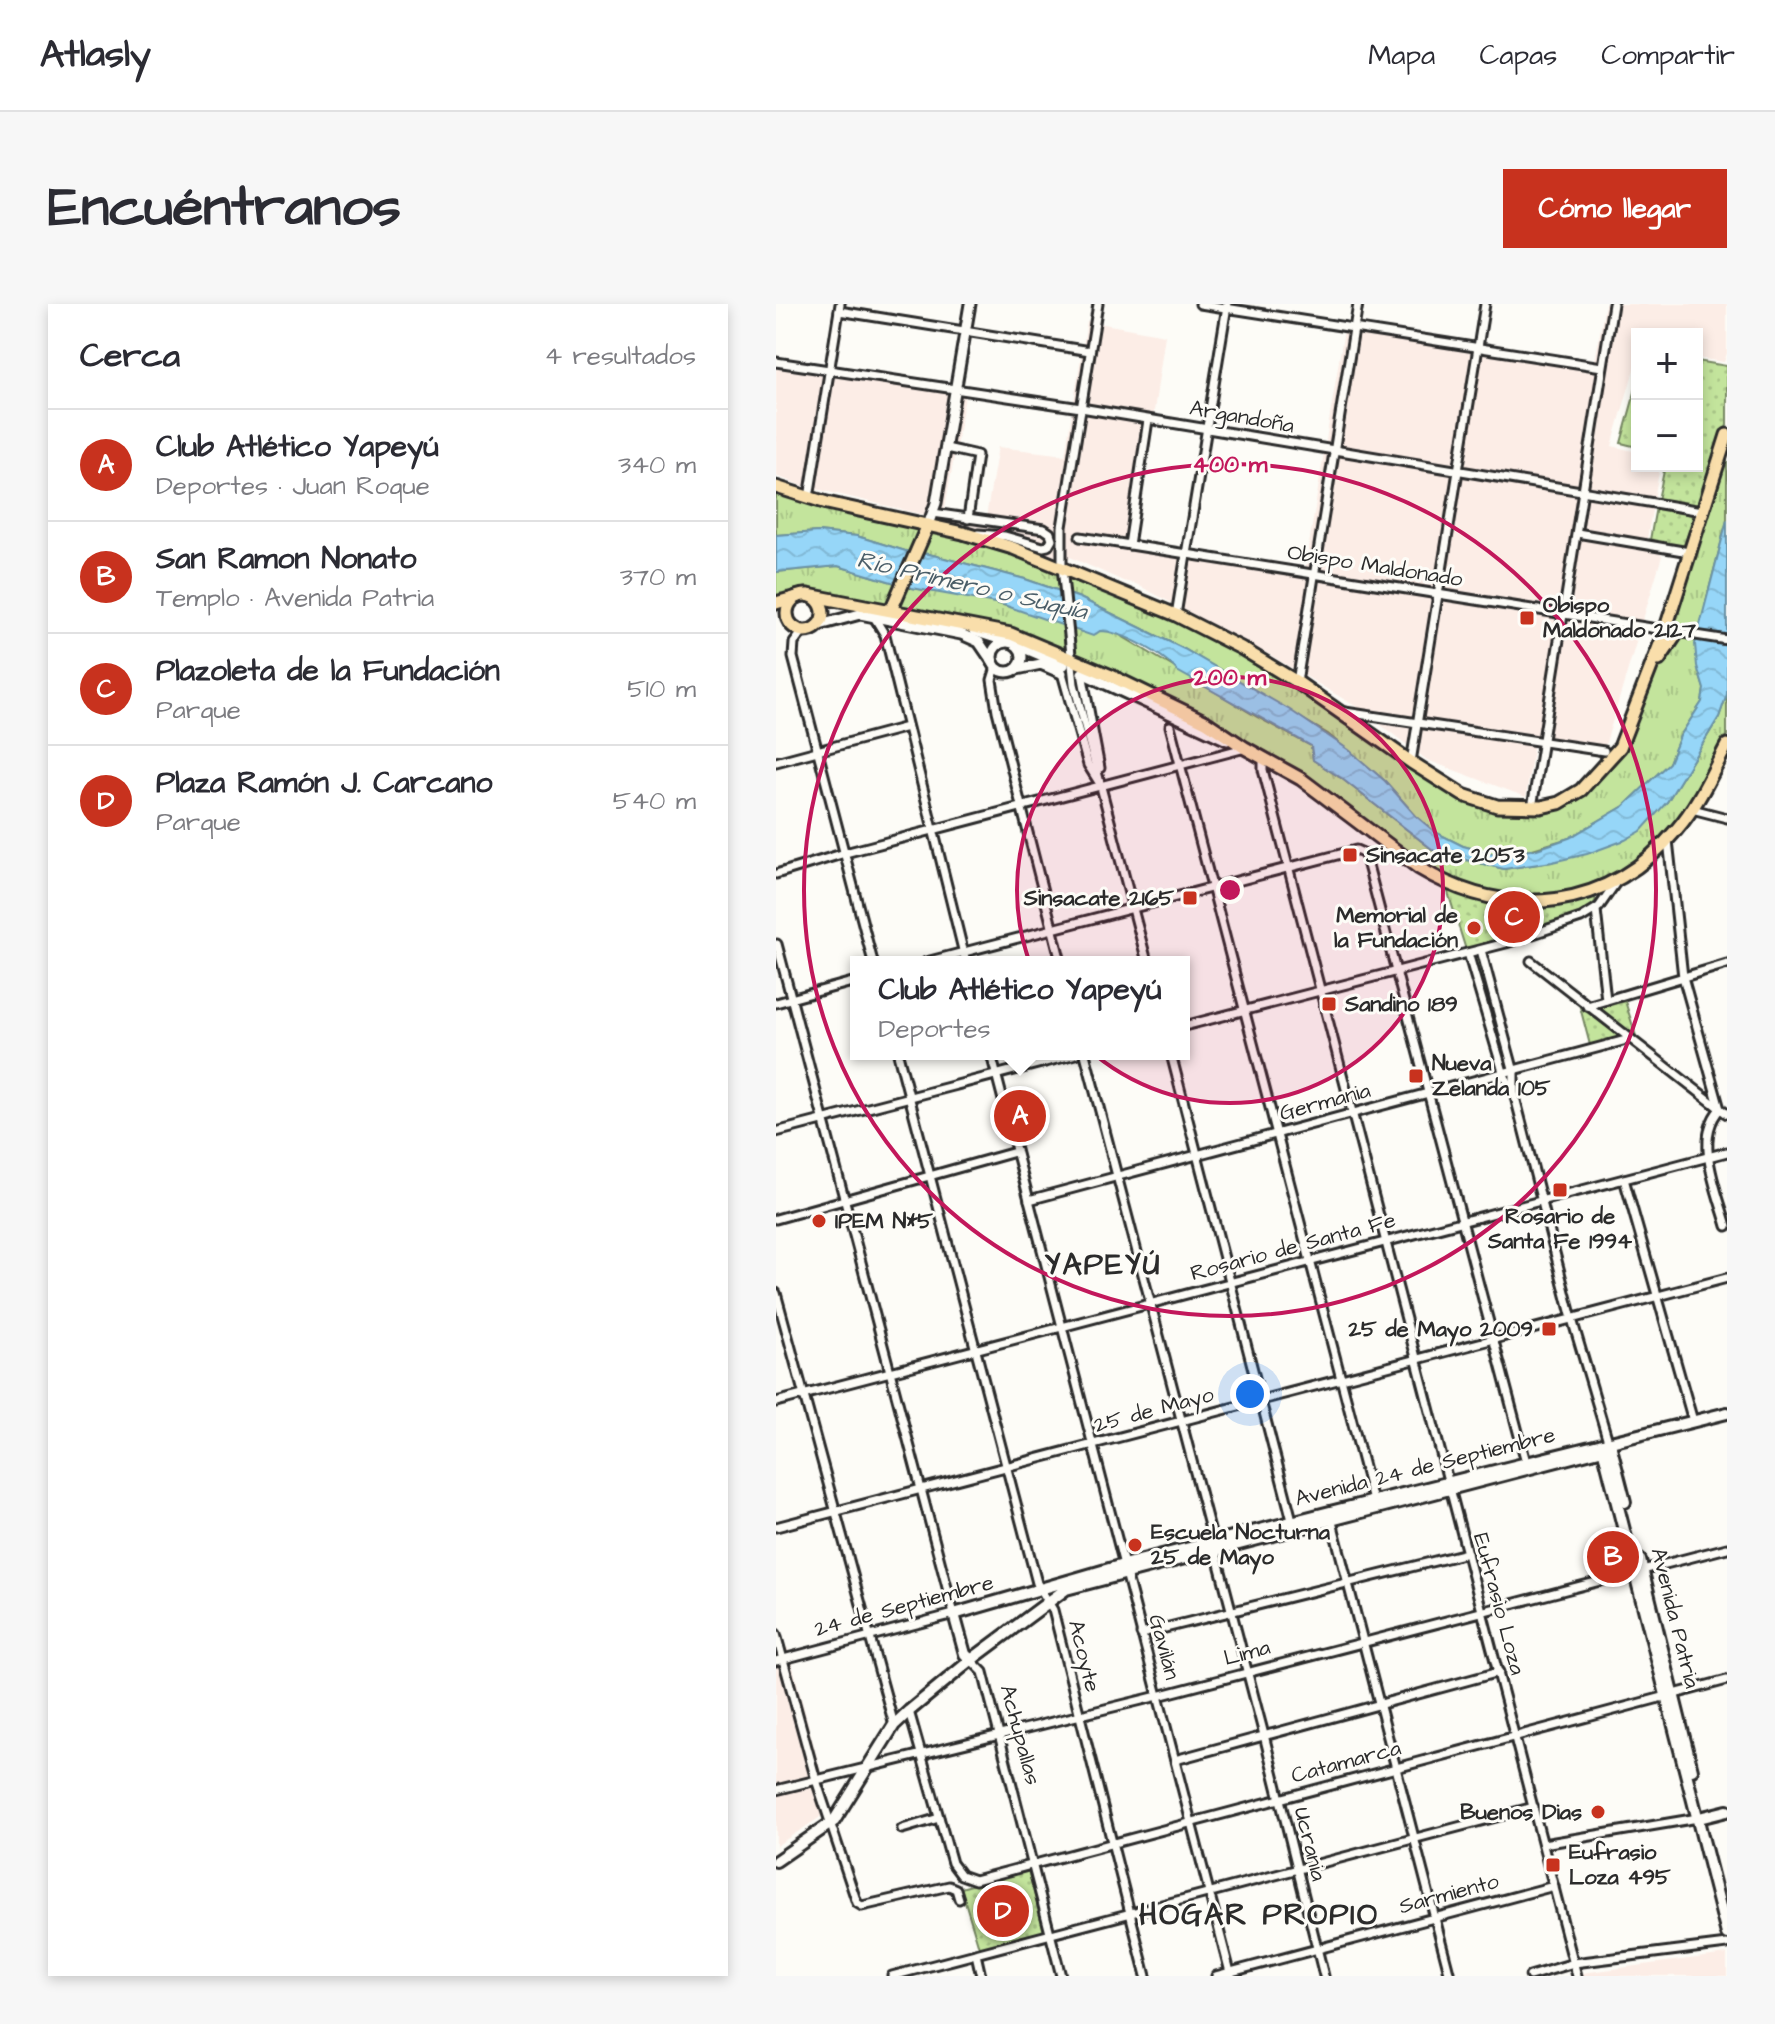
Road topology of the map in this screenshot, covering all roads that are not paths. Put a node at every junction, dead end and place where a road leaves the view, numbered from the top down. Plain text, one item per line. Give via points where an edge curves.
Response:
1 (970, 304) edge
2 (1098, 304) edge
3 (1200, 304) edge
4 (1358, 304) edge
5 (1485, 304) edge
6 (1613, 304) edge
7 (1227, 306) edge
8 (840, 307) edge
9 (1354, 328) junction
10 (966, 330) junction
11 (1478, 347) junction
12 (1090, 351) junction
13 (776, 362) edge
14 (1602, 367) junction
15 (830, 370) junction
16 (955, 390) junction
17 (1081, 408) junction
18 (1148, 420) junction
19 (1207, 430) junction
20 (1727, 435) edge
21 (946, 448) junction
22 (1334, 451) junction
23 (1456, 472) junction
24 (776, 487) edge
25 (1582, 492) junction
26 (809, 498) junction
27 (1702, 511) junction
28 (933, 513) junction
29 (968, 519) junction
30 (928, 525) junction
31 (963, 533) junction
32 (1577, 533) junction
33 (1080, 537) dead end
34 (1129, 545) junction
35 (1689, 552) junction
36 (1187, 554) junction
37 (1062, 567) junction
38 (1315, 575) junction
39 (1438, 595) junction
40 (802, 596) junction
41 (776, 603) edge
42 (891, 610) junction
43 (1176, 615) junction
44 (1563, 615) junction
45 (874, 617) junction
46 (930, 617) junction
47 (810, 628) junction
48 (1676, 633) junction
49 (1727, 640) edge
50 (1005, 641) junction
51 (1019, 646) junction
52 (1067, 662) junction
53 (995, 666) junction
54 (1017, 669) junction
55 (1082, 673) joint
56 (1297, 682) junction
57 (1339, 711) junction
58 (1416, 723) junction
59 (1170, 726) dead end
60 (907, 727) junction
61 (1542, 742) junction
62 (1727, 745) edge
63 (1245, 748) junction
64 (817, 750) junction
65 (1604, 751) dead end
66 (1263, 758) junction
67 (776, 762) edge
68 (1411, 762) junction
69 (1180, 766) junction
70 (1101, 786) junction
71 (1020, 806) junction
72 (1532, 808) junction
73 (1692, 809) junction
74 (1727, 818) edge
75 (933, 830) junction
76 (1668, 840) junction
77 (845, 853) junction
78 (1288, 868) junction
79 (776, 874) edge
80 (1617, 881) junction
81 (1213, 887) junction
82 (1133, 908) junction
83 (1596, 910) junction
84 (1053, 930) junction
85 (777, 944) edge
86 (1481, 950) junction
87 (964, 952) junction
88 (1468, 953) junction
89 (871, 956) edge
90 (949, 956) edge
91 (965, 956) edge
92 (1060, 956) edge
93 (1145, 956) edge
94 (1531, 961) dead end
95 (1727, 964) edge
96 (1397, 971) junction
97 (1683, 977) junction
98 (850, 983) edge
99 (1322, 991) junction
100 (791, 999) junction
101 (1606, 1000) junction
102 (776, 1003) edge
103 (1587, 1006) junction
104 (1245, 1011) junction
105 (1190, 1025) edge
106 (1630, 1039) junction
107 (900, 1060) edge
108 (992, 1060) edge
109 (1053, 1060) edge
110 (1087, 1060) edge
111 (1173, 1060) edge
112 (1514, 1072) junction
113 (996, 1075) junction
114 (1504, 1075) junction
115 (1429, 1093) junction
116 (1514, 1093) junction
117 (909, 1097) junction
118 (1725, 1110) edge
119 (1354, 1113) junction
120 (824, 1119) junction
121 (776, 1132) edge
122 (1278, 1134) junction
123 (1015, 1152) junction
124 (1727, 1152) edge
125 (1198, 1155) junction
126 (1710, 1156) junction
127 (930, 1177) junction
128 (1117, 1177) junction
129 (1624, 1179) junction
130 (845, 1200) junction
131 (1029, 1200) junction
132 (1542, 1201) junction
133 (776, 1219) edge
134 (1463, 1221) junction
135 (1727, 1226) edge
136 (1387, 1241) junction
137 (1311, 1261) junction
138 (1727, 1278) edge
139 (1231, 1282) junction
140 (776, 1293) edge
141 (1657, 1296) junction
142 (1151, 1303) junction
143 (1572, 1319) junction
144 (1062, 1327) junction
145 (1495, 1339) junction
146 (976, 1349) junction
147 (1417, 1359) junction
148 (891, 1372) junction
149 (1342, 1379) junction
150 (805, 1394) junction
151 (1262, 1400) junction
152 (776, 1402) edge
153 (1727, 1413) edge
154 (1181, 1421) junction
155 (1693, 1421) junction
156 (1093, 1444) junction
157 (1604, 1446) junction
158 (1526, 1462) junction
159 (1007, 1467) junction
160 (1448, 1486) junction
161 (921, 1490) junction
162 (1373, 1501) junction
163 (836, 1512) junction
164 (1331, 1516) junction
165 (1294, 1525) junction
166 (776, 1527) edge
167 (1214, 1546) junction
168 (1727, 1548) edge
169 (1467, 1553) junction
170 (1124, 1569) junction
171 (1640, 1571) junction
172 (1348, 1583) junction
173 (1041, 1591) junction
174 (1049, 1601) junction
175 (1482, 1611) junction
176 (1231, 1612) junction
177 (954, 1614) junction
178 (776, 1634) edge
179 (1141, 1634) junction
180 (870, 1635) junction
181 (1362, 1642) junction
182 (779, 1660) edge
183 (971, 1660) junction
184 (1247, 1672) junction
185 (1499, 1672) junction
186 (1727, 1680) edge
187 (1670, 1695) junction
188 (1158, 1696) junction
189 (1379, 1705) junction
190 (909, 1711) junction
191 (1080, 1715) junction
192 (894, 1725) junction
193 (999, 1735) junction
194 (1264, 1735) junction
195 (1515, 1736) junction
196 (922, 1756) junction
197 (1175, 1760) junction
198 (868, 1768) junction
199 (1396, 1768) junction
200 (816, 1780) junction
201 (776, 1790) edge
202 (1280, 1799) junction
203 (1534, 1807) junction
204 (1727, 1811) edge
205 (939, 1818) junction
206 (1700, 1818) junction
207 (1191, 1823) junction
208 (829, 1825) junction
209 (902, 1829) dead end
210 (1414, 1839) junction
211 (1112, 1843) junction
212 (1543, 1844) junction
213 (776, 1861) edge
214 (1033, 1864) junction
215 (1297, 1870) junction
216 (1554, 1886) junction
217 (1210, 1893) junction
218 (959, 1899) dead end
219 (1727, 1907) edge
220 (1130, 1914) junction
221 (1435, 1918) junction
222 (1051, 1934) junction
223 (1727, 1934) edge
224 (1727, 1944) edge
225 (1318, 1950) junction
226 (976, 1954) junction
227 (1574, 1963) junction
228 (1231, 1974) edge
229 (892, 1976) edge
230 (981, 1976) edge
231 (1061, 1976) edge
232 (1146, 1976) edge
233 (1216, 1976) edge
234 (1324, 1976) edge
235 (1450, 1976) edge
236 (1530, 1976) edge
237 (1577, 1976) edge

1 - 10 street
2 - 12 street
3 - 7 street
4 - 9 street
5 - 11 street
6 - 14 street
7 - 9 street
7 - 19 street
8 - 10 street
8 - 15 street
9 - 11 street
9 - 22 street
10 - 12 street
10 - 16 street
11 - 14 street
11 - 23 street
12 - 17 street
13 - 15 street, Argandoña
14 - 25 street
15 - 16 street, Argandoña
15 - 26 street
16 - 17 street, Argandoña
16 - 21 street
17 - 18 street, Argandoña
17 - 37 street via 1062,527
18 - 19 street, Argandoña
18 - 34 street
19 - 22 street, Argandoña
19 - 36 street
20 - 27 main road
21 - 28 street
21 - 29 street via 977,455
22 - 23 street, Argandoña
22 - 38 street
23 - 25 street, Argandoña
23 - 39 street
24 - 26 main road
25 - 27 street, Argandoña
25 - 32 street
26 - 30 main road
27 - 35 main road
28 - 29 street
28 - 30 street
29 - 31 street via 1044,529 1052,541 1043,547
30 - 31 main road
30 - 42 main road
31 - 37 main road
32 - 35 street
32 - 44 street
33 - 34 street, Obispo Maldonado
34 - 36 street, Obispo Maldonado
35 - 48 main road
36 - 38 street, Obispo Maldonado
36 - 43 street
37 - 43 main road
37 - 52 street
38 - 39 street, Obispo Maldonado
38 - 56 street
39 - 44 street, Obispo Maldonado
39 - 58 street
40 - 41 main road
40 - 42 main road
40 - 47 main road via 817,600 823,610
40 - 47 main road via 789,605 788,616 794,626
42 - 46 main road
43 - 56 main road
44 - 48 street, Obispo Maldonado
44 - 61 street
45 - 47 street via 854,615
45 - 53 street via 966,635 979,642
45 - 60 street via 885,635
46 - 50 street
46 - 52 main road via 1011,634
47 - 64 street via 796,639 792,651
48 - 49 street, Obispo Maldonado
48 - 72 main road via 1648,677 1613,757 1571,797
50 - 51 street
50 - 53 street via 993,650
51 - 52 street
51 - 54 street via 1022,660
52 - 54 street
52 - 63 main road via 1206,722
52 - 70 street
52 - 70 street via 1088,765
53 - 54 street via 1004,672
53 - 71 street via 994,695
55 - 63 street
55 - 70 street
56 - 57 main road
57 - 58 street
57 - 68 main road
58 - 61 street
58 - 68 street
59 - 69 street
60 - 64 street
60 - 75 street
61 - 65 street
61 - 72 street
62 - 73 main road
63 - 66 main road
63 - 69 street
64 - 67 street
64 - 77 street
66 - 78 street, Eufrasio Loza
66 - 80 main road via 1309,785 1419,868 1460,890 1536,901 1578,895
68 - 72 main road via 1476,800
69 - 70 street
69 - 81 street
70 - 71 street
70 - 82 street
71 - 75 street
71 - 84 street
73 - 74 street
73 - 76 main road
75 - 77 street
75 - 87 street
76 - 80 main road
76 - 97 street
77 - 79 street
77 - 89 street
78 - 81 street
78 - 96 street via 1356,850 1365,854
78 - 99 street, Eufrasio Loza
80 - 83 street
81 - 82 street
81 - 104 street
82 - 84 street
82 - 93 street
83 - 86 street
83 - 101 street
84 - 87 street
84 - 92 street
85 - 100 street, Achupallas
86 - 88 street
86 - 112 street
87 - 90 street
87 - 91 street
88 - 96 street
88 - 114 street
94 - 103 street
95 - 97 street
96 - 99 street
96 - 115 street
97 - 101 street
97 - 118 street
98 - 100 street
99 - 104 street
99 - 119 street, Eufrasio Loza
100 - 102 street
100 - 120 street, Achupallas
101 - 103 street
103 - 106 street
104 - 105 street
104 - 122 street
106 - 112 street, Germania
106 - 118 street
107 - 117 street, Acoyte
108 - 113 street, Gavilán
109 - 113 street
110 - 128 street, Ucrania
111 - 125 street
112 - 114 street, Germania
112 - 116 street
113 - 117 street
113 - 123 street, Gavilán
114 - 115 street, Germania
114 - 116 street
115 - 119 street, Germania
115 - 134 street
116 - 132 street, Avenida Patria
117 - 120 street
117 - 127 street, Acoyte
118 - 126 street via 1710,1124
119 - 122 street, Germania
119 - 136 street, Eufrasio Loza
120 - 121 street
120 - 130 street, Achupallas
122 - 125 street, Germania
122 - 137 street
123 - 127 street
123 - 131 street, Gavilán
124 - 126 street, Rosario de Santa Fe
125 - 128 street, Germania
125 - 139 street
126 - 129 street, Rosario de Santa Fe
126 - 135 street
127 - 130 street
127 - 146 street, Acoyte
128 - 131 street, Germania
128 - 142 street, Ucrania
129 - 132 street, Rosario de Santa Fe
129 - 141 street
130 - 133 street
130 - 148 street, Achupallas
131 - 144 street, Gavilán
132 - 134 street, Rosario de Santa Fe
132 - 143 street, Avenida Patria
134 - 136 street, Rosario de Santa Fe
134 - 145 street
136 - 137 street, Rosario de Santa Fe
136 - 147 street, Eufrasio Loza
137 - 139 street, Rosario de Santa Fe
137 - 149 street
138 - 141 street, 25 de Mayo
139 - 142 street, Rosario de Santa Fe
139 - 151 street
140 - 150 street
141 - 143 street, 25 de Mayo
141 - 155 street
142 - 144 street, Rosario de Santa Fe
142 - 154 street, Ucrania
143 - 145 street, 25 de Mayo
143 - 157 street, Avenida Patria
144 - 146 street, Rosario de Santa Fe
144 - 156 street, Gavilán
145 - 147 street, 25 de Mayo
145 - 158 street
146 - 148 street, Rosario de Santa Fe
146 - 159 street, Acoyte
147 - 149 street, 25 de Mayo
147 - 160 street, Eufrasio Loza
148 - 150 street, Rosario de Santa Fe
148 - 161 street, Achupallas
149 - 151 street, 25 de Mayo
149 - 162 street
150 - 152 street, Rosario de Santa Fe
150 - 163 street
151 - 154 street, 25 de Mayo
151 - 165 street
153 - 155 main road, Avenida 24 de Septiembre
154 - 156 street, 25 de Mayo
154 - 167 street, Ucrania
155 - 157 main road, Avenida 24 de Septiembre
156 - 159 street, 25 de Mayo
156 - 170 street, Gavilán
157 - 158 main road, Avenida 24 de Septiembre
157 - 160 main road, Avenida 24 de Septiembre
157 - 171 main road, Avenida Patria
158 - 160 main road, Avenida 24 de Septiembre
159 - 161 street, 25 de Mayo
159 - 173 street, Acoyte
160 - 162 main road, Avenida 24 de Septiembre
160 - 164 main road, Avenida 24 de Septiembre
160 - 169 street, Eufrasio Loza
161 - 163 street, 25 de Mayo
161 - 177 street, Achupallas
162 - 164 main road, Avenida 24 de Septiembre
163 - 166 street, 25 de Mayo
163 - 180 street
164 - 165 main road, Avenida 24 de Septiembre
164 - 172 street
165 - 167 main road, Avenida 24 de Septiembre
167 - 170 main road, Avenida 24 de Septiembre
167 - 176 street, Ucrania
168 - 171 street, Lima
169 - 172 street
169 - 175 street, Eufrasio Loza
170 - 173 main road, Avenida 24 de Septiembre
170 - 174 main road, Avenida 24 de Septiembre via 1072,1586
170 - 179 street, Gavilán
171 - 175 street, Lima
171 - 187 main road, Avenida Patria
172 - 176 street
172 - 181 street
173 - 174 street, Acoyte
173 - 177 main road, 24 de Septiembre
174 - 183 main road, Avenida 24 de Septiembre
174 - 191 street, Acoyte
175 - 181 street, Lima
175 - 185 street, Eufrasio Loza
176 - 179 street
176 - 184 street, Ucrania
177 - 180 street, 24 de Septiembre
177 - 183 main road, Achupallas
178 - 182 street
179 - 188 street, Gavilán
180 - 182 street, 24 de Septiembre
180 - 192 street
181 - 184 street, Lima
181 - 189 street
182 - 200 street
183 - 190 main road, Avenida 24 de Septiembre
183 - 193 street, Achupallas via 983,1672
184 - 188 street, Lima
184 - 194 street, Ucrania
185 - 189 street
185 - 195 street, Eufrasio Loza
186 - 187 street, Catamarca
187 - 195 street, Catamarca
187 - 206 main road, Avenida Patria
188 - 191 street, Lima
188 - 197 street, Gavilán
189 - 194 street
189 - 199 street
190 - 192 main road, Avenida 24 de Septiembre
190 - 196 street
191 - 193 street, Lima
191 - 211 street, Acoyte
192 - 198 main road, Avenida 24 de Septiembre
193 - 196 street, Lima
193 - 214 street, Achupallas
194 - 197 street
194 - 202 street, Ucrania
195 - 199 street, Catamarca
195 - 203 street, Eufrasio Loza
196 - 198 street, Lima
196 - 205 street
197 - 207 street, Gavilán
198 - 200 street, Lima
198 - 208 main road, Avenida 24 de Septiembre
199 - 202 street, Catamarca
199 - 210 street
200 - 201 street, Lima
200 - 208 street
202 - 207 street, Catamarca
202 - 215 street, Ucrania
203 - 210 street
203 - 212 street, Eufrasio Loza
204 - 206 main road
205 - 209 street
205 - 214 street, Catamarca via 955,1868 964,1878 975,1880
206 - 212 street
206 - 219 main road, Avenida Patria
206 - 223 main road, Avenida Patria
207 - 211 street, Catamarca
207 - 217 street, Gavilán
208 - 213 main road, Avenida 24 de Septiembre
208 - 218 street via 859,1906 949,1886
210 - 215 street
210 - 221 street
211 - 214 street, Catamarca
211 - 220 street, Acoyte
212 - 216 street, Eufrasio Loza
214 - 222 street, Achupallas
215 - 217 street
215 - 225 street, Ucrania
216 - 221 street, Sarmiento
216 - 227 street, Eufrasio Loza
217 - 220 street
217 - 228 street, Gavilán
220 - 222 street
220 - 232 street, Acoyte
221 - 225 street, Sarmiento
221 - 235 street
222 - 226 street
222 - 231 street, Achupallas
224 - 227 street
225 - 228 street, Sarmiento
225 - 234 street, Ucrania
226 - 229 street
226 - 230 street
227 - 236 street
227 - 237 street, Eufrasio Loza
228 - 233 street, Sarmiento

